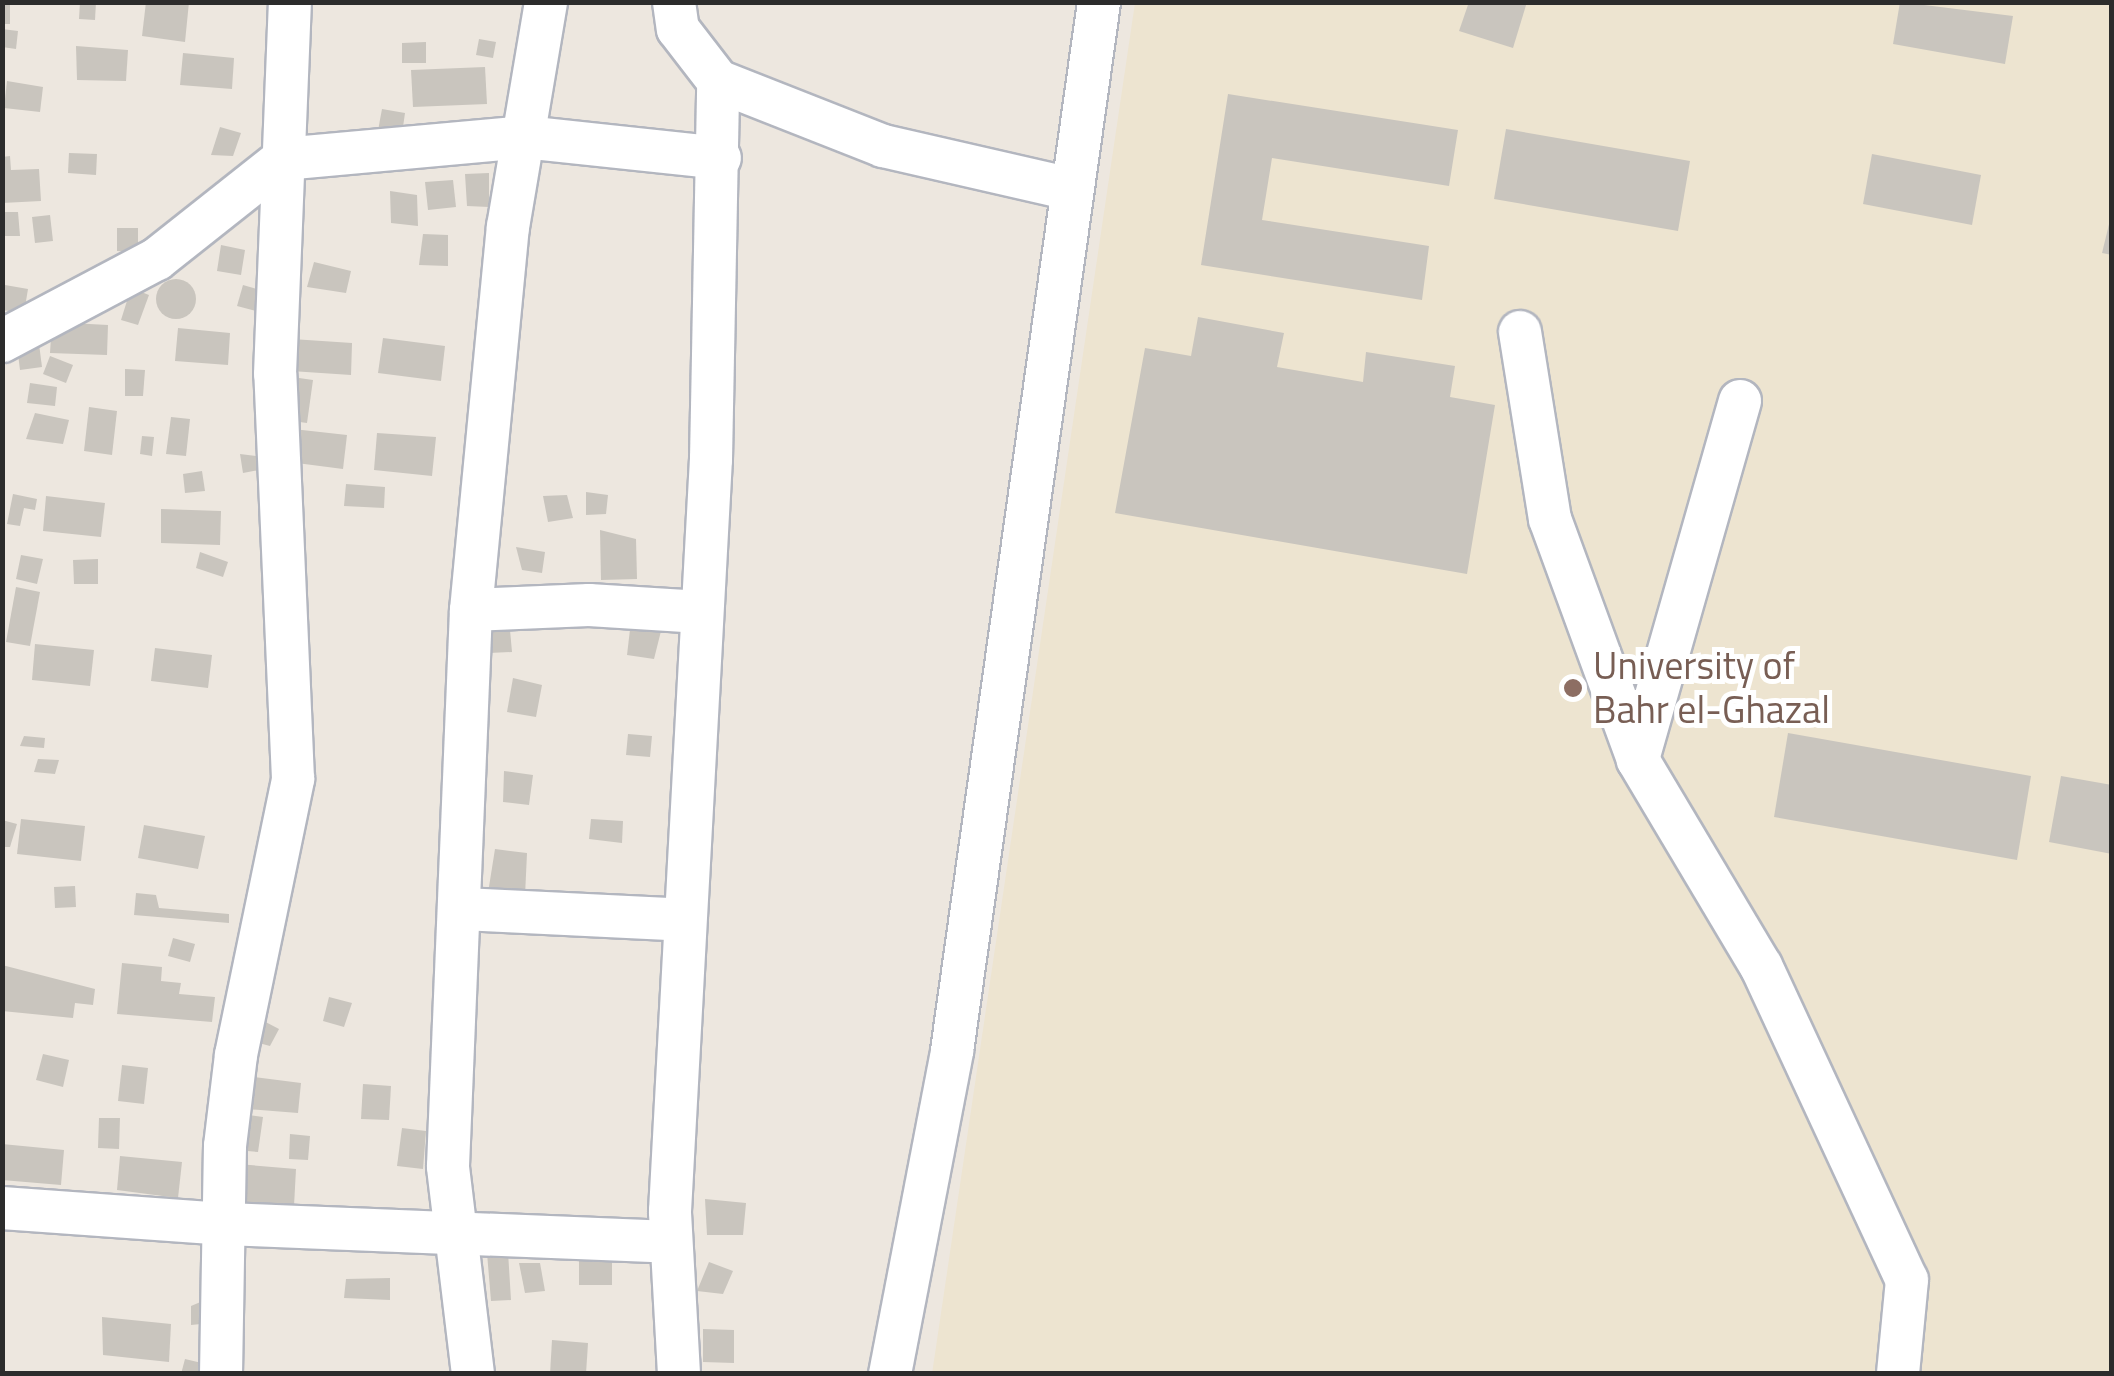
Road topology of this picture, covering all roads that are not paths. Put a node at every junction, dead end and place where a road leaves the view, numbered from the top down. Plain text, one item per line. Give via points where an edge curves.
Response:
1 (290, 2) edge
2 (546, 2) edge
3 (674, 2) edge
4 (1099, 2) edge
5 (718, 81) junction
6 (524, 137) junction
7 (720, 158) junction
8 (283, 159) junction
9 (1072, 189) junction
10 (1520, 332) dead end
11 (2, 342) edge
12 (1740, 401) dead end
13 (471, 610) junction
14 (701, 612) junction
15 (1638, 760) junction
16 (463, 909) junction
17 (684, 920) junction
18 (2, 1208) edge
19 (226, 1224) junction
20 (454, 1235) junction
21 (671, 1242) junction
22 (221, 1374) edge
23 (474, 1374) edge
24 (679, 1374) edge
25 (890, 1374) edge
26 (1898, 1374) edge

1 - 8 street
2 - 6 street
3 - 5 street via 678,29
4 - 9 street
5 - 7 street
5 - 9 street via 883,146
6 - 7 street
6 - 8 street
6 - 13 street via 508,227
7 - 14 street
8 - 11 street via 157,260
8 - 19 street via 275,374 293,780 236,1055 225,1146
9 - 25 street via 952,1051
10 - 15 street via 1550,519
12 - 15 street
13 - 14 street via 589,605
13 - 16 street
14 - 17 street
15 - 26 street via 1762,966 1907,1280
16 - 17 street
16 - 20 street via 451,1047
17 - 21 street
18 - 19 street
19 - 20 street
19 - 22 street
20 - 21 street
20 - 23 street
21 - 24 street

